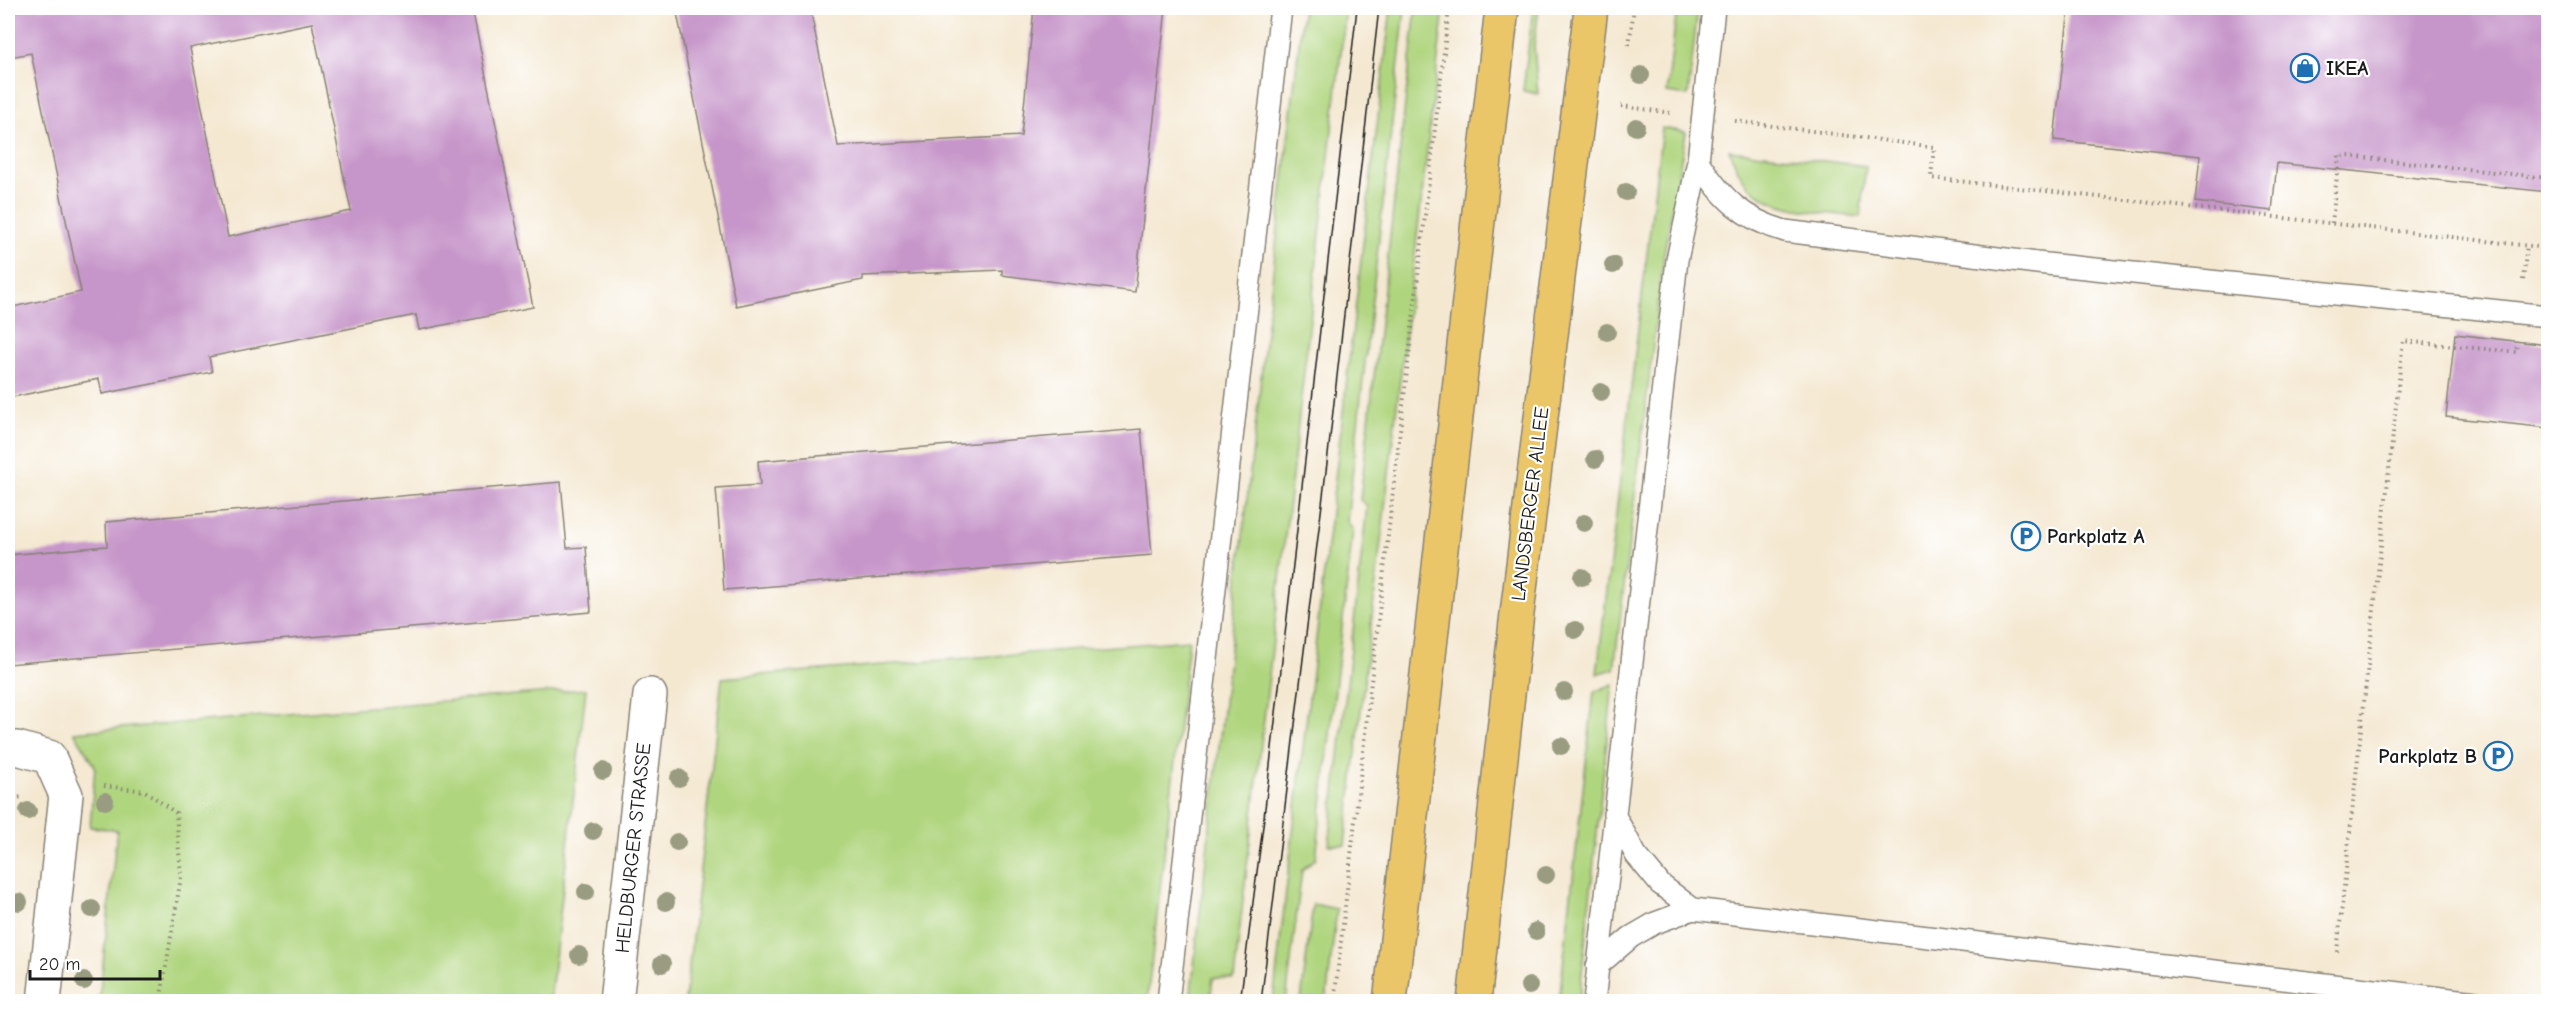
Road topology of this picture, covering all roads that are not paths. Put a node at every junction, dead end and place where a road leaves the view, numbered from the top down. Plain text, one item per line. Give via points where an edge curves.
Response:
1 (1281, 8) edge
2 (1502, 8) edge
3 (1591, 8) edge
4 (1714, 8) edge
5 (1698, 161) junction
6 (2548, 316) edge
7 (650, 695) dead end
8 (8, 749) edge
9 (1614, 814) junction
10 (1693, 909) junction
11 (1597, 966) junction
12 (44, 1002) edge
13 (616, 1002) edge
14 (1168, 1002) edge
15 (1390, 1002) edge
16 (1474, 1002) edge
17 (1594, 1002) edge
18 (2476, 1002) edge

1 - 14 lane
2 - 15 main road
3 - 16 main road, LANDSBERGER ALLEE via 1515,622
4 - 5 lane
5 - 6 lane via 1732,206 1761,225 1785,231 2037,263
5 - 9 lane via 1677,260
7 - 13 street, HELDBURGER STRASSE
8 - 12 street via 49,757 66,795
9 - 10 lane via 1636,855 1660,884
9 - 11 lane
10 - 11 lane via 1654,922
10 - 18 lane
11 - 17 lane

